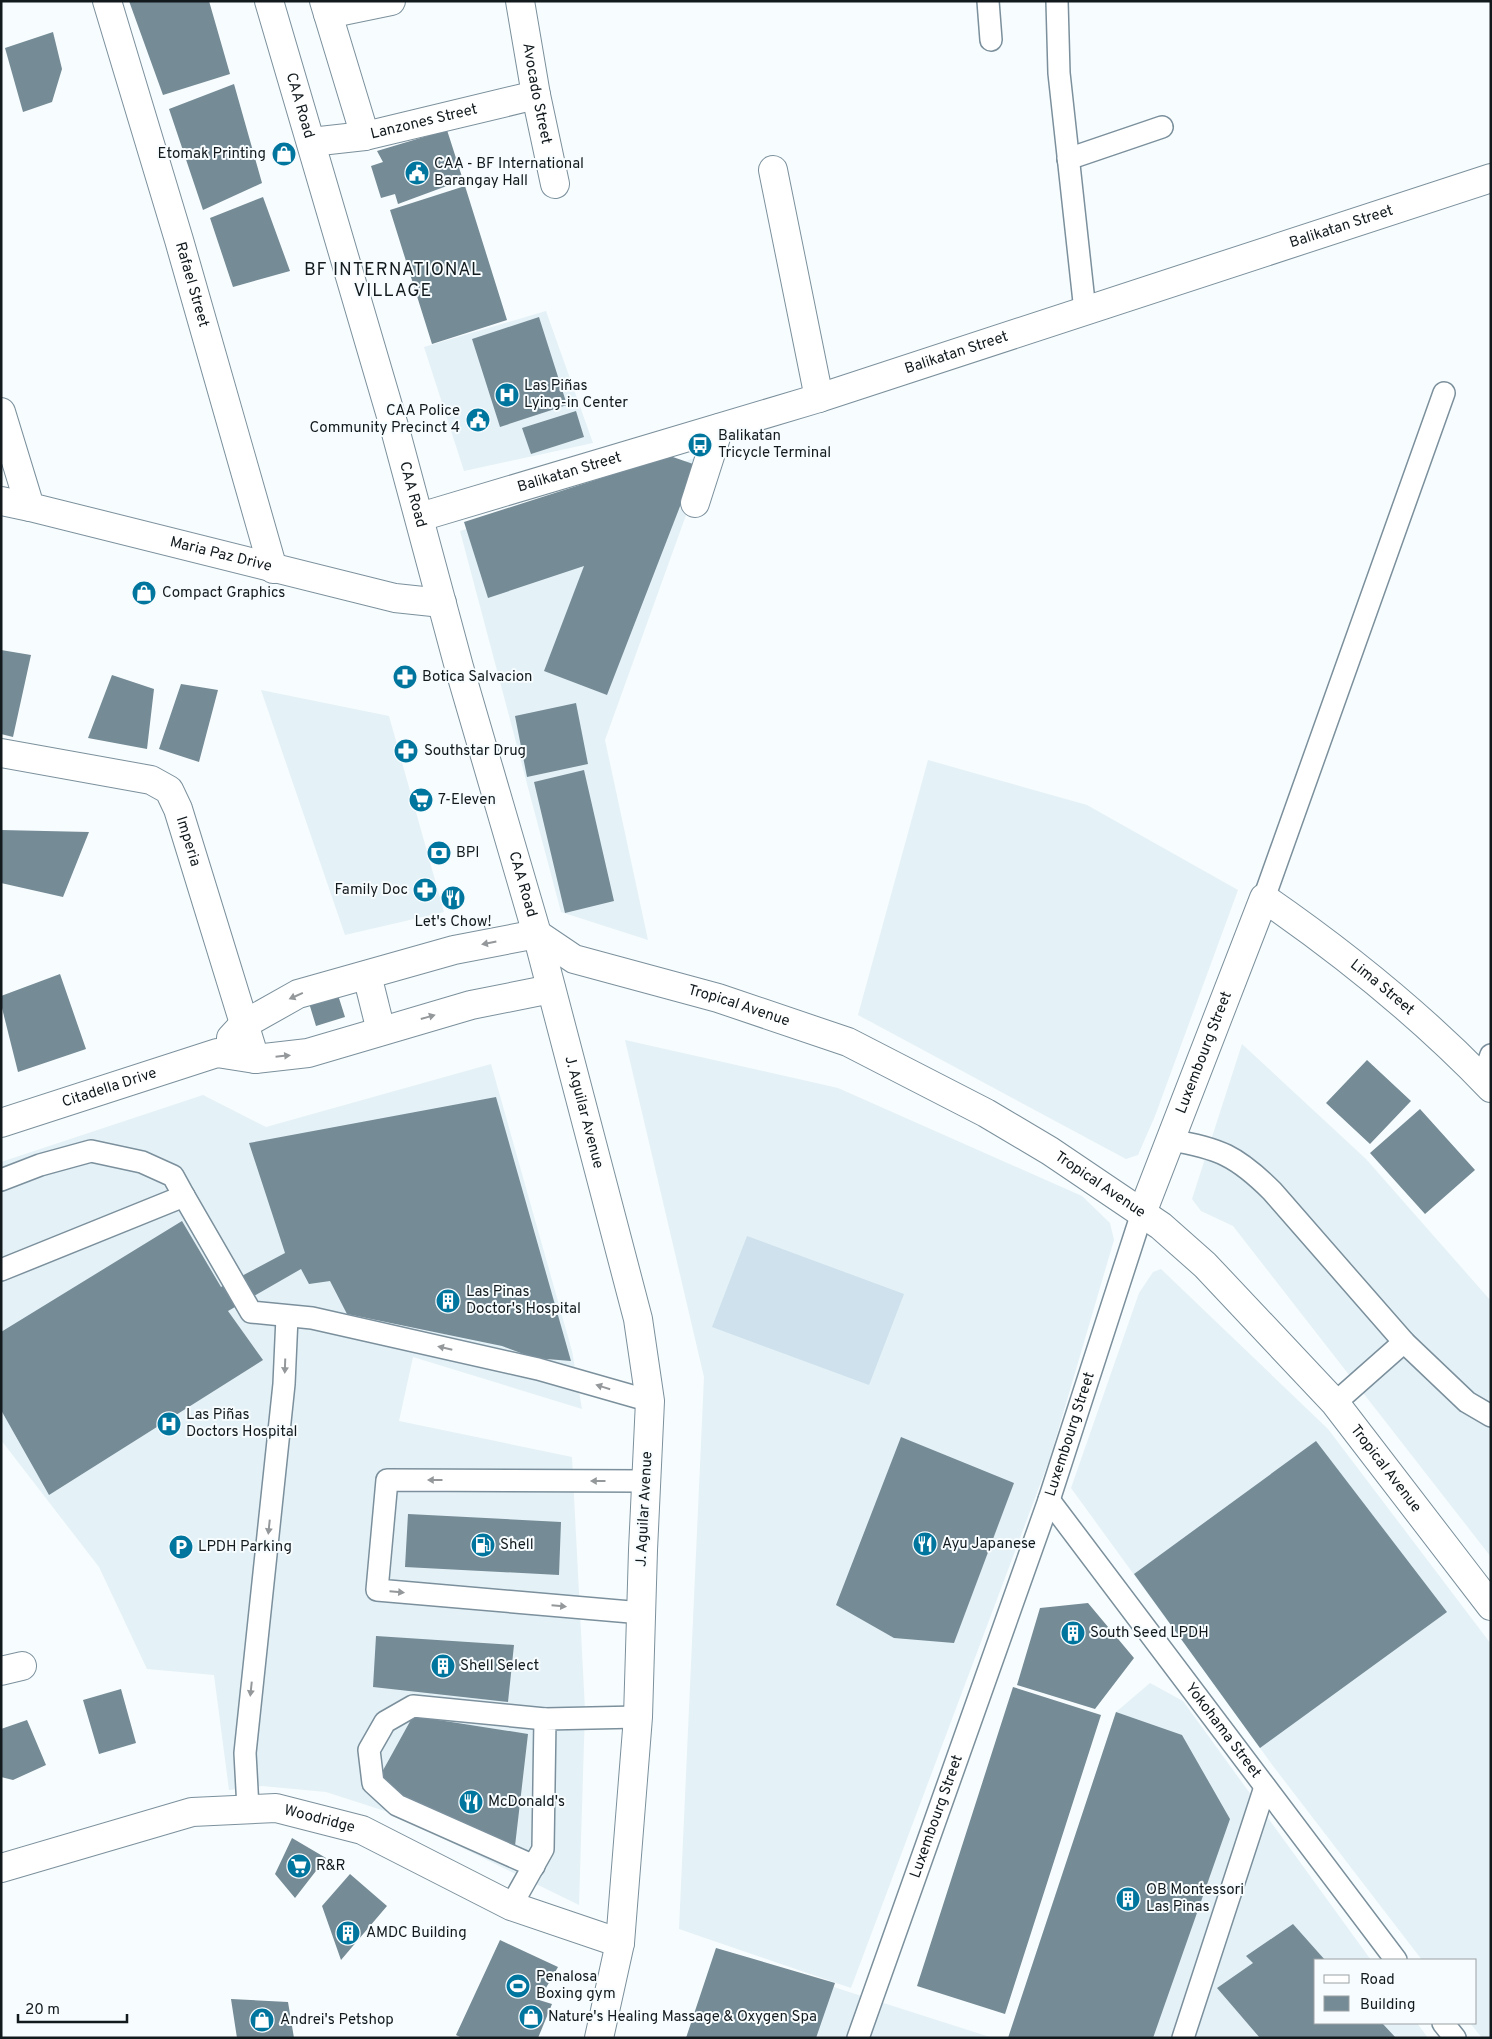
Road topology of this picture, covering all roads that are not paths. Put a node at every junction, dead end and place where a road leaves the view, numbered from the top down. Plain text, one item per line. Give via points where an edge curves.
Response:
1 (107, 1) edge
2 (269, 1) edge
3 (391, 1) edge
4 (520, 1) edge
5 (988, 1) edge
6 (1057, 1) edge
7 (326, 8) edge
8 (991, 40) dead end
9 (536, 95) junction
10 (1162, 127) dead end
11 (365, 136) junction
12 (311, 142) junction
13 (1068, 159) junction
14 (773, 170) dead end
15 (1491, 178) edge
16 (556, 184) dead end
17 (1085, 311) junction
18 (1444, 392) dead end
19 (819, 398) junction
20 (1, 412) edge
21 (719, 428) junction
22 (1, 501) edge
23 (695, 503) dead end
24 (30, 507) junction
25 (420, 517) junction
26 (272, 569) junction
27 (442, 604) junction
28 (1, 752) edge
29 (1264, 898) junction
30 (537, 934) junction
31 (574, 958) junction
32 (367, 975) junction
33 (551, 989) junction
34 (244, 1025) junction
35 (381, 1031) junction
36 (217, 1054) junction
37 (255, 1059) junction
38 (1488, 1074) edge
39 (1, 1123) edge
40 (1170, 1140) junction
41 (1, 1180) edge
42 (184, 1196) junction
43 (1142, 1213) junction
44 (1, 1270) edge
45 (287, 1317) junction
46 (1404, 1342) junction
47 (650, 1401) junction
48 (1334, 1403) junction
49 (1491, 1416) edge
50 (647, 1481) junction
51 (1049, 1500) junction
52 (1491, 1606) edge
53 (642, 1614) junction
54 (638, 1717) junction
55 (545, 1718) junction
56 (1265, 1787) junction
57 (248, 1808) junction
58 (534, 1866) junction
59 (1, 1868) edge
60 (511, 1906) junction
61 (620, 1943) junction
62 (1395, 1959) edge
63 (1444, 2024) edge
64 (599, 2038) edge
65 (858, 2038) edge
66 (1184, 2038) edge
67 (1455, 2038) edge

1 - 26 street, Rafael Street
2 - 12 street, CAA Road
3 - 7 street
4 - 9 street, Avocado Street
5 - 8 lane
6 - 13 lane via 1059,73
7 - 11 street
9 - 11 street, Lanzones Street
9 - 16 street, Avocado Street
10 - 13 lane
11 - 12 street, Lanzones Street
12 - 25 street, CAA Road
13 - 17 lane
14 - 19 street
15 - 17 street, Balikatan Street
17 - 19 street, Balikatan Street
18 - 29 lane
19 - 21 street, Balikatan Street
20 - 24 street
21 - 23 street
21 - 25 street, Balikatan Street
22 - 24 street, Maria Paz Drive
24 - 26 street, Maria Paz Drive
25 - 27 street, CAA Road
26 - 27 street, Maria Paz Drive via 395,598
27 - 30 street, CAA Road
28 - 34 street, Imperia via 151,780 170,790
29 - 38 street, Lima Street via 1312,931 1457,1054
29 - 40 street, Luxembourg Street
30 - 31 street, Tropical Avenue
30 -> 32 street, Citadella Drive via 454,950
30 - 33 street, CAA Road
31 - 33 street
31 - 43 street, Tropical Avenue via 718,998 848,1042 986,1113 1050,1151
32 -> 34 street, Citadella Drive via 298,994
32 - 35 street
35 -> 33 street, Citadella Drive via 472,1004
33 - 47 street, J. Aguilar Avenue via 638,1318
34 - 36 street, Citadella Drive
34 - 37 street, Imperia
37 -> 35 street, Citadella Drive via 308,1053
36 - 37 street, Citadella Drive
36 - 39 street, Citadella Drive
40 - 43 street, Luxembourg Street
40 - 46 lane via 1206,1146 1250,1170
41 - 42 lane via 40,1164 91,1151 142,1162 173,1176
42 - 44 lane
42 - 45 lane via 252,1312
43 - 48 street, Tropical Avenue via 1205,1265
43 - 51 lane, Luxembourg Street
47 -> 45 lane via 538,1369 312,1318
45 -> 57 lane via 284,1384 244,1753
46 - 48 lane
46 - 49 lane via 1467,1402
47 - 50 street, J. Aguilar Avenue
48 - 52 street, Tropical Avenue
50 - 53 street, J. Aguilar Avenue
50 -> 53 lane via 387,1480 377,1590
51 - 56 lane, Yokohama Street
51 - 65 lane, Luxembourg Street
53 - 54 street, J. Aguilar Avenue
54 - 55 lane
54 - 61 street, J. Aguilar Avenue
55 - 58 lane via 543,1849
55 - 58 lane via 413,1706 384,1722 369,1750 373,1783 397,1806
56 - 62 lane, Yokohama Street
56 - 66 lane
57 - 59 street, Woodridge via 192,1812
57 - 60 street, Woodridge via 276,1808 362,1830
58 - 60 lane
60 - 61 street, Woodridge
61 - 64 street, J. Aguilar Avenue
63 - 67 lane

